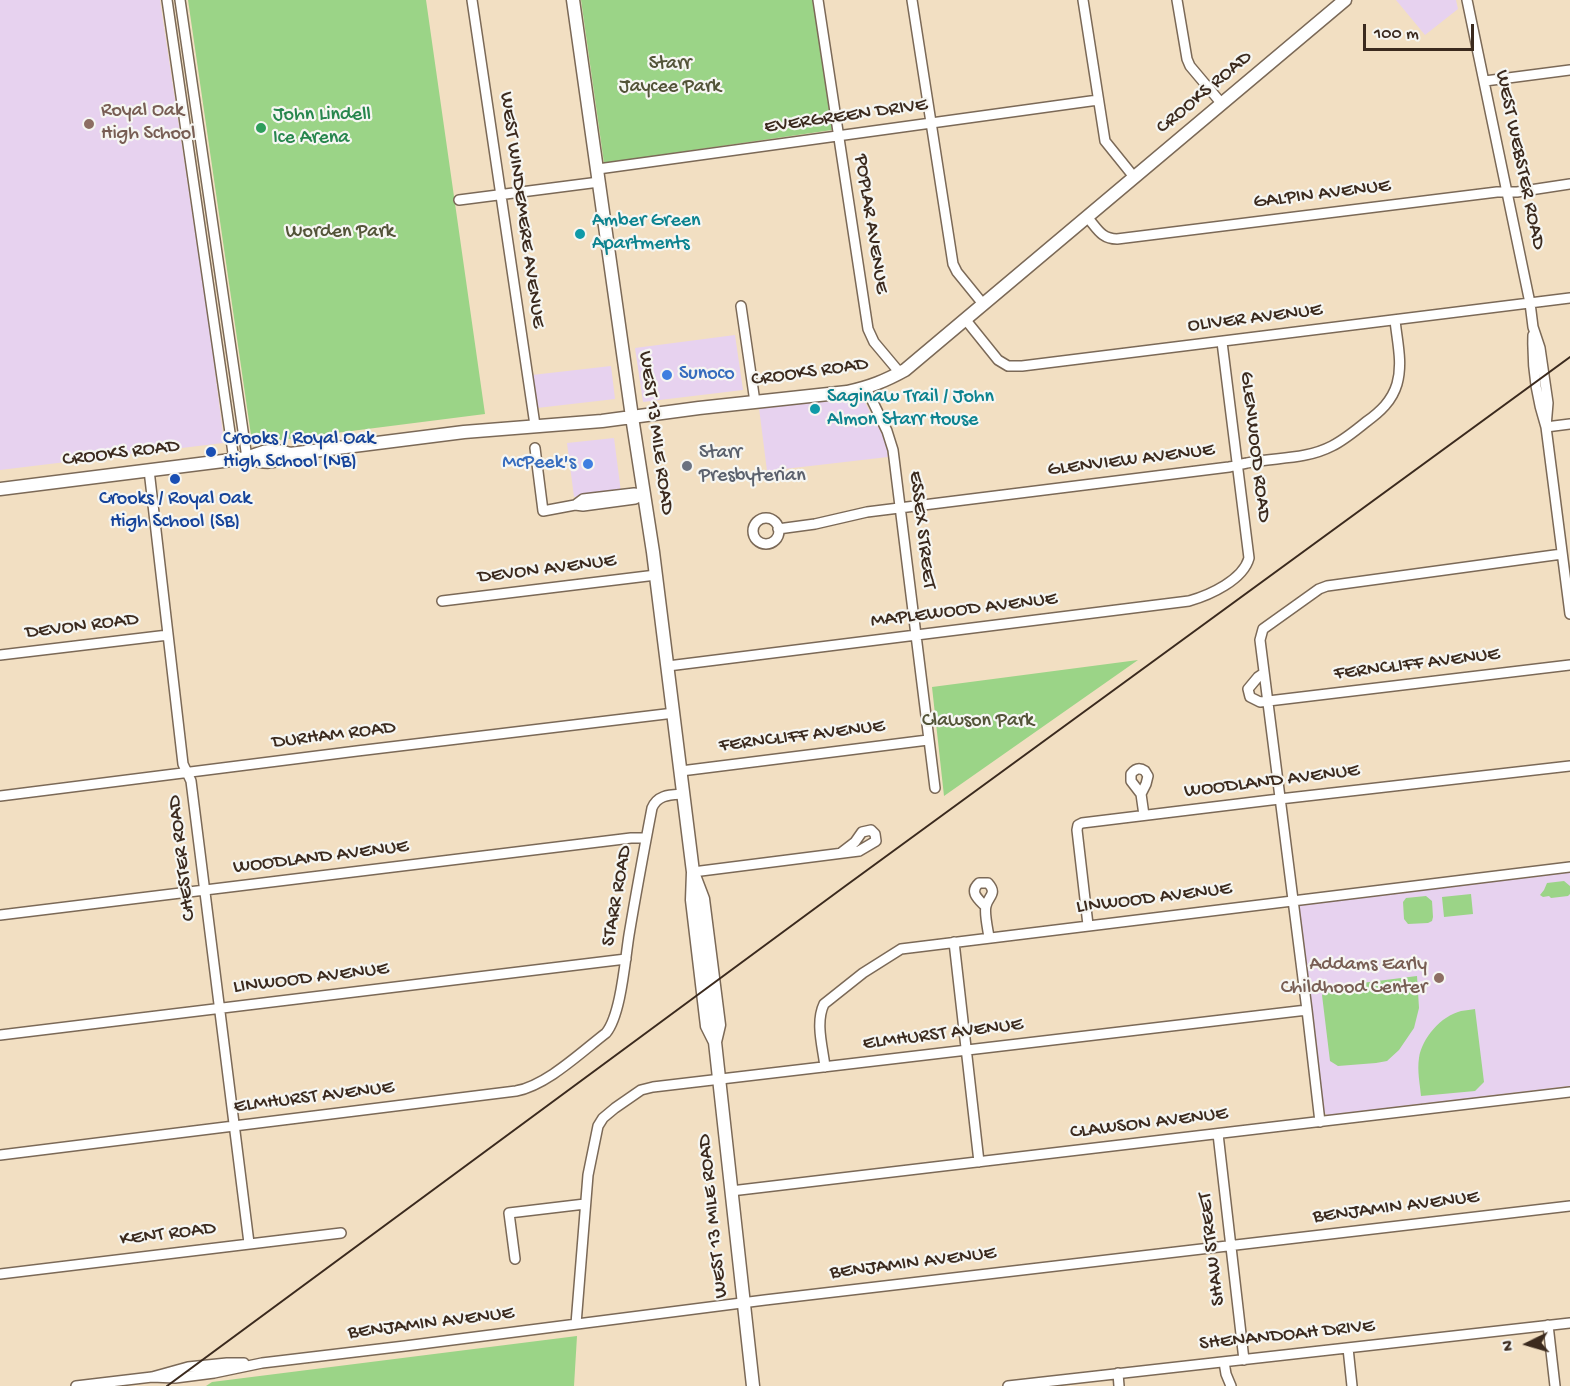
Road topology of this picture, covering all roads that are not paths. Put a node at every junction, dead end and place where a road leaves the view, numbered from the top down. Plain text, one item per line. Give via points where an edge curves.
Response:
1 (167, 0) edge
2 (180, 0) edge
3 (472, 0) edge
4 (573, 0) edge
5 (818, 0) edge
6 (912, 0) edge
7 (1083, 0) edge
8 (1177, 0) edge
9 (1345, 0) edge
10 (1467, 0) edge
11 (184, 31) junction
12 (172, 33) junction
13 (1570, 70) edge
14 (1485, 81) junction
15 (1098, 100) junction
16 (1222, 104) junction
17 (196, 109) junction
18 (183, 111) junction
19 (931, 124) junction
20 (838, 136) junction
21 (202, 153) junction
22 (189, 155) junction
23 (598, 169) junction
24 (1134, 177) junction
25 (599, 182) junction
26 (1570, 184) edge
27 (1507, 192) junction
28 (501, 194) junction
29 (459, 200) dead end
30 (1088, 217) junction
31 (219, 271) junction
32 (206, 273) junction
33 (1570, 298) edge
34 (1530, 303) junction
35 (983, 304) junction
36 (741, 306) dead end
37 (965, 319) junction
38 (1395, 320) junction
39 (1222, 342) junction
40 (218, 347) junction
41 (231, 351) junction
42 (900, 373) junction
43 (866, 388) junction
44 (755, 402) junction
45 (632, 417) junction
46 (241, 418) junction
47 (228, 421) junction
48 (1570, 424) edge
49 (535, 425) junction
50 (1546, 427) junction
51 (535, 448) dead end
52 (247, 458) junction
53 (234, 460) junction
54 (1238, 465) junction
55 (148, 470) junction
56 (0, 489) edge
57 (644, 494) junction
58 (900, 508) junction
59 (778, 529) dead end
60 (1565, 550) edge
61 (1249, 558) joint
62 (656, 575) junction
63 (442, 601) dead end
64 (1570, 614) edge
65 (168, 635) junction
66 (916, 636) junction
67 (0, 655) edge
68 (1570, 665) edge
69 (668, 666) junction
70 (1264, 673) junction
71 (1268, 700) junction
72 (674, 713) junction
73 (928, 740) junction
74 (1570, 766) edge
75 (681, 771) junction
76 (188, 772) junction
77 (935, 789) dead end
78 (684, 794) junction
79 (1141, 794) dead end
80 (0, 796) edge
81 (1280, 799) junction
82 (1144, 815) junction
83 (646, 838) junction
84 (842, 852) dead end
85 (1570, 867) edge
86 (693, 872) junction
87 (205, 890) junction
88 (1293, 900) junction
89 (986, 906) dead end
90 (0, 915) edge
91 (1088, 925) junction
92 (989, 937) junction
93 (954, 942) junction
94 (626, 959) junction
95 (219, 1008) junction
96 (1307, 1010) junction
97 (612, 1027) joint
98 (0, 1035) edge
99 (967, 1050) junction
100 (825, 1067) junction
101 (719, 1079) junction
102 (1570, 1092) edge
103 (1320, 1122) junction
104 (233, 1126) junction
105 (1218, 1134) junction
106 (0, 1155) edge
107 (979, 1162) junction
108 (731, 1191) junction
109 (585, 1204) junction
110 (1570, 1206) edge
111 (341, 1233) dead end
112 (249, 1243) junction
113 (1230, 1246) junction
114 (515, 1259) dead end
115 (0, 1274) edge
116 (744, 1303) junction
117 (1570, 1323) edge
118 (576, 1324) junction
119 (1548, 1325) junction
120 (1348, 1348) junction
121 (1244, 1360) junction
122 (1224, 1362) junction
123 (1118, 1373) junction
124 (76, 1386) edge
125 (753, 1386) edge
126 (1010, 1386) edge
127 (1119, 1386) edge
128 (1231, 1386) edge
129 (1352, 1386) edge
130 (1555, 1386) edge

1 - 12 street
2 - 11 street
3 - 28 street, WEST WINDEMERE AVENUE
4 - 23 main road, WEST 13 MILE ROAD
5 - 20 street, POPLAR AVENUE
6 - 19 street
7 - 15 street
8 - 16 street via 1186,59
9 - 16 main road, CROOKS ROAD
10 - 14 street, WEST WEBSTER ROAD
11 - 12 street
11 - 17 street
12 - 18 street
13 - 14 street
14 - 27 street, WEST WEBSTER ROAD
15 - 19 street, EVERGREEN DRIVE
15 - 24 street via 1105,141
16 - 24 main road, CROOKS ROAD
17 - 18 street
17 - 21 street
18 - 22 street
19 - 20 street, EVERGREEN DRIVE
19 - 35 street via 953,264
20 - 23 street, EVERGREEN DRIVE
20 - 42 street, POPLAR AVENUE via 868,329
21 - 22 street
21 - 31 street
22 - 32 street
23 - 25 main road, WEST 13 MILE ROAD
24 - 30 main road, CROOKS ROAD
25 - 28 street
25 - 45 main road, WEST 13 MILE ROAD
26 - 27 street, GALPIN AVENUE
27 - 30 street, GALPIN AVENUE via 1113,239 1102,235
27 - 34 street, WEST WEBSTER ROAD
28 - 29 street
28 - 49 street, WEST WINDEMERE AVENUE
30 - 35 main road, CROOKS ROAD
31 - 32 street
31 - 41 street
32 - 40 street
33 - 34 street, OLIVER AVENUE
34 - 38 street, OLIVER AVENUE
34 - 50 street, WEST WEBSTER ROAD via 1548,403
35 - 37 main road, CROOKS ROAD
36 - 44 street
37 - 39 street, OLIVER AVENUE via 998,360 1015,366
37 - 42 main road, CROOKS ROAD
38 - 39 street, OLIVER AVENUE
38 - 54 street, GLENVIEW AVENUE via 1400,367 1395,392 1383,408 1322,451
39 - 54 street, GLENWOOD ROAD
40 - 41 street
40 - 47 street
41 - 46 street
42 - 43 main road, CROOKS ROAD
43 - 44 main road, CROOKS ROAD
43 - 58 street, ESSEX STREET via 892,444
44 - 45 main road, CROOKS ROAD
45 - 49 main road, CROOKS ROAD
45 - 57 main road, WEST 13 MILE ROAD
46 - 47 street
46 - 52 street
47 - 53 street
48 - 50 street
49 - 52 main road, CROOKS ROAD via 290,454 278,450
50 - 60 street, WEST WEBSTER ROAD
51 - 57 street via 543,511 575,505 583,499
52 - 53 main road, CROOKS ROAD
53 - 55 main road, CROOKS ROAD
54 - 58 street, GLENVIEW AVENUE
54 - 61 street, GLENWOOD ROAD
55 - 56 main road, CROOKS ROAD
55 - 65 street, CHESTER ROAD
57 - 62 main road, WEST 13 MILE ROAD
58 - 59 street, GLENVIEW AVENUE
58 - 66 street, ESSEX STREET
60 - 64 street, WEST WEBSTER ROAD
60 - 70 street via 1319,589 1263,629 1260,640
61 - 66 street, MAPLEWOOD AVENUE via 1244,569 1220,588 1189,601
62 - 63 street, DEVON AVENUE
62 - 69 main road, WEST 13 MILE ROAD
65 - 67 street, DEVON ROAD
65 - 76 street, CHESTER ROAD via 183,764
66 - 69 street, MAPLEWOOD AVENUE
66 - 73 street, ESSEX STREET
68 - 71 street, FERNCLIFF AVENUE
69 - 72 main road, WEST 13 MILE ROAD
70 - 71 street
70 - 71 street via 1248,691 1250,697 1260,702
71 - 81 street
72 - 75 main road, WEST 13 MILE ROAD
72 - 76 street, DURHAM ROAD
73 - 75 street, FERNCLIFF AVENUE
73 - 77 street, ESSEX STREET
74 - 81 street, WOODLAND AVENUE
75 - 78 main road, WEST 13 MILE ROAD
76 - 80 street, DURHAM ROAD
76 - 87 street, CHESTER ROAD
78 - 83 street, STARR ROAD via 654,802
78 - 86 main road, WEST 13 MILE ROAD
79 - 82 street
81 - 82 street, WOODLAND AVENUE
81 - 88 street
82 - 91 street, WOODLAND AVENUE via 1078,825
83 - 87 street, WOODLAND AVENUE
83 - 94 street, STARR ROAD
84 - 86 street
85 - 88 street, LINWOOD AVENUE
86 - 101 main road, WEST 13 MILE ROAD via 703,898 719,1025 715,1042
87 - 90 street, WOODLAND AVENUE
87 - 95 street, CHESTER ROAD
88 - 91 street, LINWOOD AVENUE
88 - 96 street
89 - 92 street
91 - 92 street, LINWOOD AVENUE
92 - 93 street, LINWOOD AVENUE
93 - 99 street
93 - 100 street, LINWOOD AVENUE via 897,950 828,1000 820,1022
94 - 95 street, LINWOOD AVENUE
94 - 97 street, STARR ROAD
95 - 98 street, LINWOOD AVENUE
95 - 104 street, CHESTER ROAD
96 - 99 street, ELMHURST AVENUE
96 - 103 street
97 - 104 street, ELMHURST AVENUE via 547,1078 526,1089
99 - 100 street, ELMHURST AVENUE
99 - 107 street
100 - 101 street, ELMHURST AVENUE
101 - 108 main road, WEST 13 MILE ROAD
101 - 109 street, ELMHURST AVENUE via 645,1089 609,1112 598,1126
102 - 103 street, CLAWSON AVENUE
103 - 105 street, CLAWSON AVENUE
104 - 106 street, ELMHURST AVENUE
104 - 112 street, CHESTER ROAD
105 - 107 street, CLAWSON AVENUE
105 - 113 street, SHAW STREET
107 - 108 street, CLAWSON AVENUE
108 - 116 main road, WEST 13 MILE ROAD
109 - 114 street via 509,1212
109 - 118 street
110 - 113 street, BENJAMIN AVENUE
111 - 112 street, KENT ROAD
112 - 115 street, KENT ROAD
113 - 116 street, BENJAMIN AVENUE
113 - 121 street, SHAW STREET
116 - 118 street, BENJAMIN AVENUE
116 - 125 main road, WEST 13 MILE ROAD
117 - 119 street, SHENANDOAH DRIVE
118 - 124 street, BENJAMIN AVENUE via 262,1363 175,1378
119 - 120 street, SHENANDOAH DRIVE
119 - 130 street
120 - 121 street, SHENANDOAH DRIVE
120 - 129 street
121 - 122 street, SHENANDOAH DRIVE
122 - 123 street, SHENANDOAH DRIVE
122 - 128 street
123 - 126 street, SHENANDOAH DRIVE
123 - 127 street

